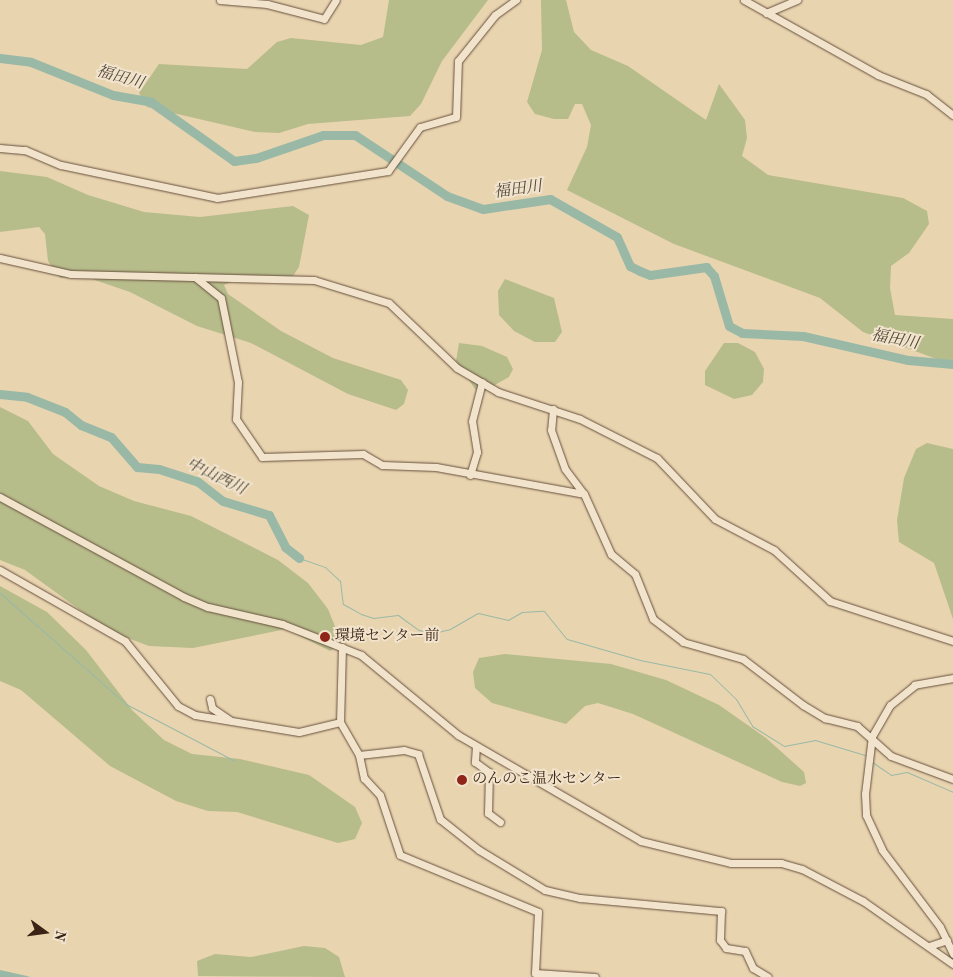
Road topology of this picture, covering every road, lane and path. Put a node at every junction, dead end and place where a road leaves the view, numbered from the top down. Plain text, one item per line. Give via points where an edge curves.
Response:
1 (220, 0) edge
2 (336, 0) edge
3 (516, 0) edge
4 (744, 0) edge
5 (797, 0) edge
6 (766, 13) junction
7 (953, 115) edge
8 (0, 148) edge
9 (0, 258) edge
10 (195, 277) junction
11 (482, 382) junction
12 (552, 408) junction
13 (470, 475) junction
14 (584, 494) junction
15 (0, 498) edge
16 (0, 570) edge
17 (953, 641) edge
18 (342, 647) junction
19 (953, 678) edge
20 (210, 699) dead end
21 (340, 722) junction
22 (235, 723) junction
23 (872, 736) junction
24 (476, 746) junction
25 (359, 755) junction
26 (953, 779) edge
27 (500, 822) dead end
28 (947, 940) junction
29 (929, 946) junction
30 (953, 954) edge
31 (953, 964) edge
32 (543, 976) edge
33 (595, 977) edge
34 (768, 977) edge

1 - 2 street via 267,4 324,19
3 - 8 street via 495,15 458,61 456,117 420,127 391,168 280,192 218,198 61,165 25,150
4 - 6 street
5 - 6 street
6 - 7 street via 878,75 926,94
9 - 10 street via 71,274
10 - 11 street via 314,280 389,303 457,368
10 - 13 street via 221,298 238,382 236,419 262,457 363,454 382,465 436,467
11 - 12 street
11 - 13 street via 472,421 477,452
12 - 14 street via 551,430 565,469
12 - 17 street via 657,458 714,519 774,550 830,601
13 - 14 street via 537,482
14 - 23 street via 611,554 635,574 653,619 683,642 743,659 803,705
15 - 18 street via 192,600 282,624
16 - 22 street via 125,641 178,706 205,719
18 - 21 street
18 - 24 street via 380,669 444,725
19 - 23 street via 905,690 890,704
20 - 22 street via 212,708
21 - 22 street via 298,732
21 - 25 street
23 - 26 street via 891,756
23 - 28 street via 866,815 893,869
24 - 27 street via 474,762 489,772 486,808
24 - 29 street via 641,841 724,862 781,863 802,869 863,901
25 - 32 street via 364,778 380,794 400,854 538,912 535,973
25 - 34 street via 404,750 418,754 440,819 479,850 545,890 580,898 721,911 720,940 726,948 745,951 753,968
28 - 29 street
28 - 30 street
29 - 31 street
32 - 33 street

